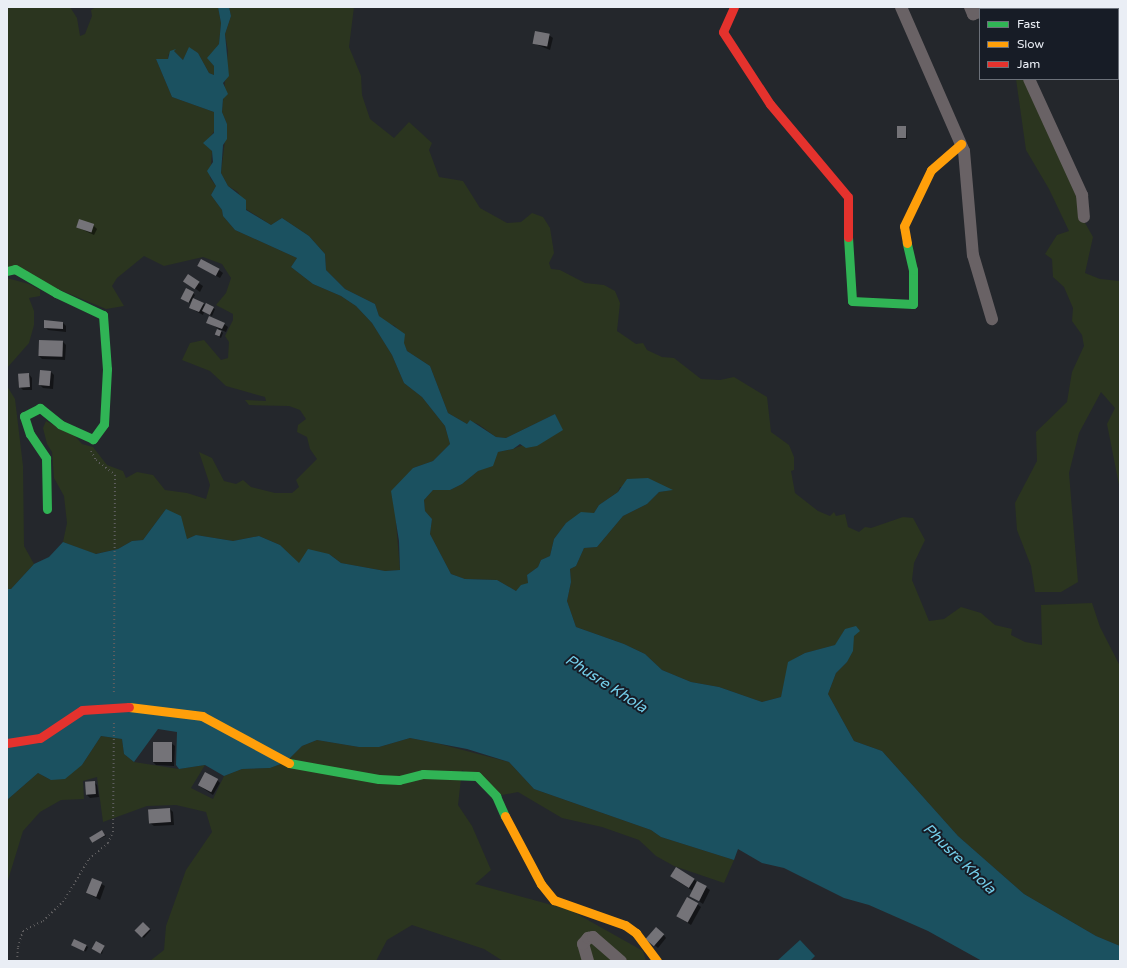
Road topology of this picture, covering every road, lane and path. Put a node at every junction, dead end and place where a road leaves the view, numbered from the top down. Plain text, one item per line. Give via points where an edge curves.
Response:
1 (734, 7) edge
2 (901, 7) edge
3 (970, 7) edge
4 (979, 12) edge
5 (1029, 80) edge
6 (961, 144) junction
7 (1084, 217) dead end
8 (7, 271) edge
9 (992, 319) dead end
10 (93, 439) junction
11 (47, 509) dead end
12 (114, 697) dead end
13 (114, 713) dead end
14 (7, 743) edge
15 (17, 961) edge
16 (588, 961) edge
17 (621, 961) edge
18 (657, 961) edge

1 - 6 street via 723,32 770,104 822,170 848,197 849,281 852,301 912,304 913,270 904,226 931,170
2 - 6 street
3 - 4 street via 973,14
5 - 7 street via 1082,195
6 - 9 street via 964,151 973,255
8 - 10 street via 15,269 56,293 103,315 107,369 104,424
10 - 11 street via 60,424 40,408 24,416 30,434 46,458
10 - 12 path via 90,451 96,460 115,475
13 - 15 path via 113,832 108,843 89,859 63,902 42,921 23,931
14 - 18 street via 40,738 82,710 130,707 202,716 286,762 379,779 399,780 423,774 477,776 496,796 518,843 541,884 554,900 625,925 636,933
16 - 17 street via 583,944 588,938 593,937

